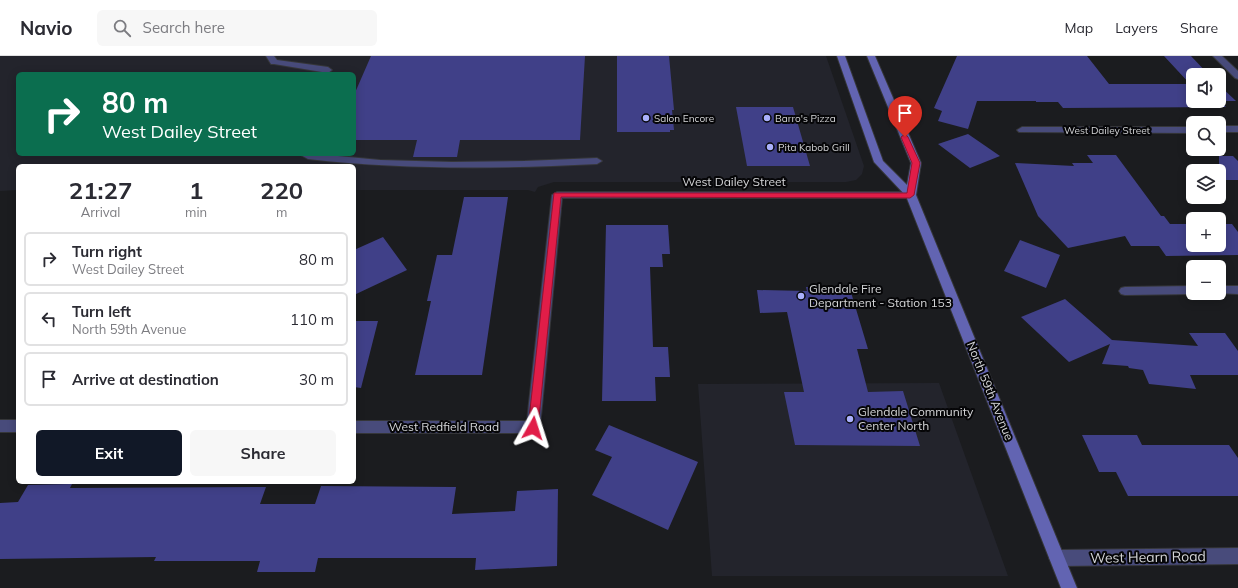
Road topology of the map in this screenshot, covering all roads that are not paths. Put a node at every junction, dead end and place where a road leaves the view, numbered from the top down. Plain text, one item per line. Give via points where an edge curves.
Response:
1 (270, 56) edge
2 (841, 56) edge
3 (871, 56) edge
4 (1217, 56) edge
5 (328, 70) dead end
6 (1238, 76) edge
7 (1226, 129) edge
8 (1238, 129) edge
9 (1022, 130) dead end
10 (1186, 130) edge
11 (308, 156) edge
12 (597, 161) dead end
13 (910, 195) junction
14 (1186, 290) edge
15 (1226, 290) edge
16 (1238, 290) edge
17 (1125, 291) dead end
18 (0, 426) edge
19 (16, 426) edge
20 (356, 427) edge
21 (533, 428) joint
22 (1238, 556) edge
23 (1057, 558) junction
24 (1069, 588) edge

1 - 5 street via 274,62
2 - 13 main road, North 59th Avenue via 879,162
3 - 13 main road via 916,163
4 - 6 street
7 - 8 street
9 - 10 street, West Dailey Street
11 - 12 street via 387,164 526,166
13 - 21 street, West Dailey Street via 557,195
13 - 23 main road, North 59th Avenue
14 - 17 street
15 - 16 street
18 - 19 street
20 - 21 street, West Redfield Road
22 - 23 street, West Hearn Road
23 - 24 main road, North 59th Avenue

